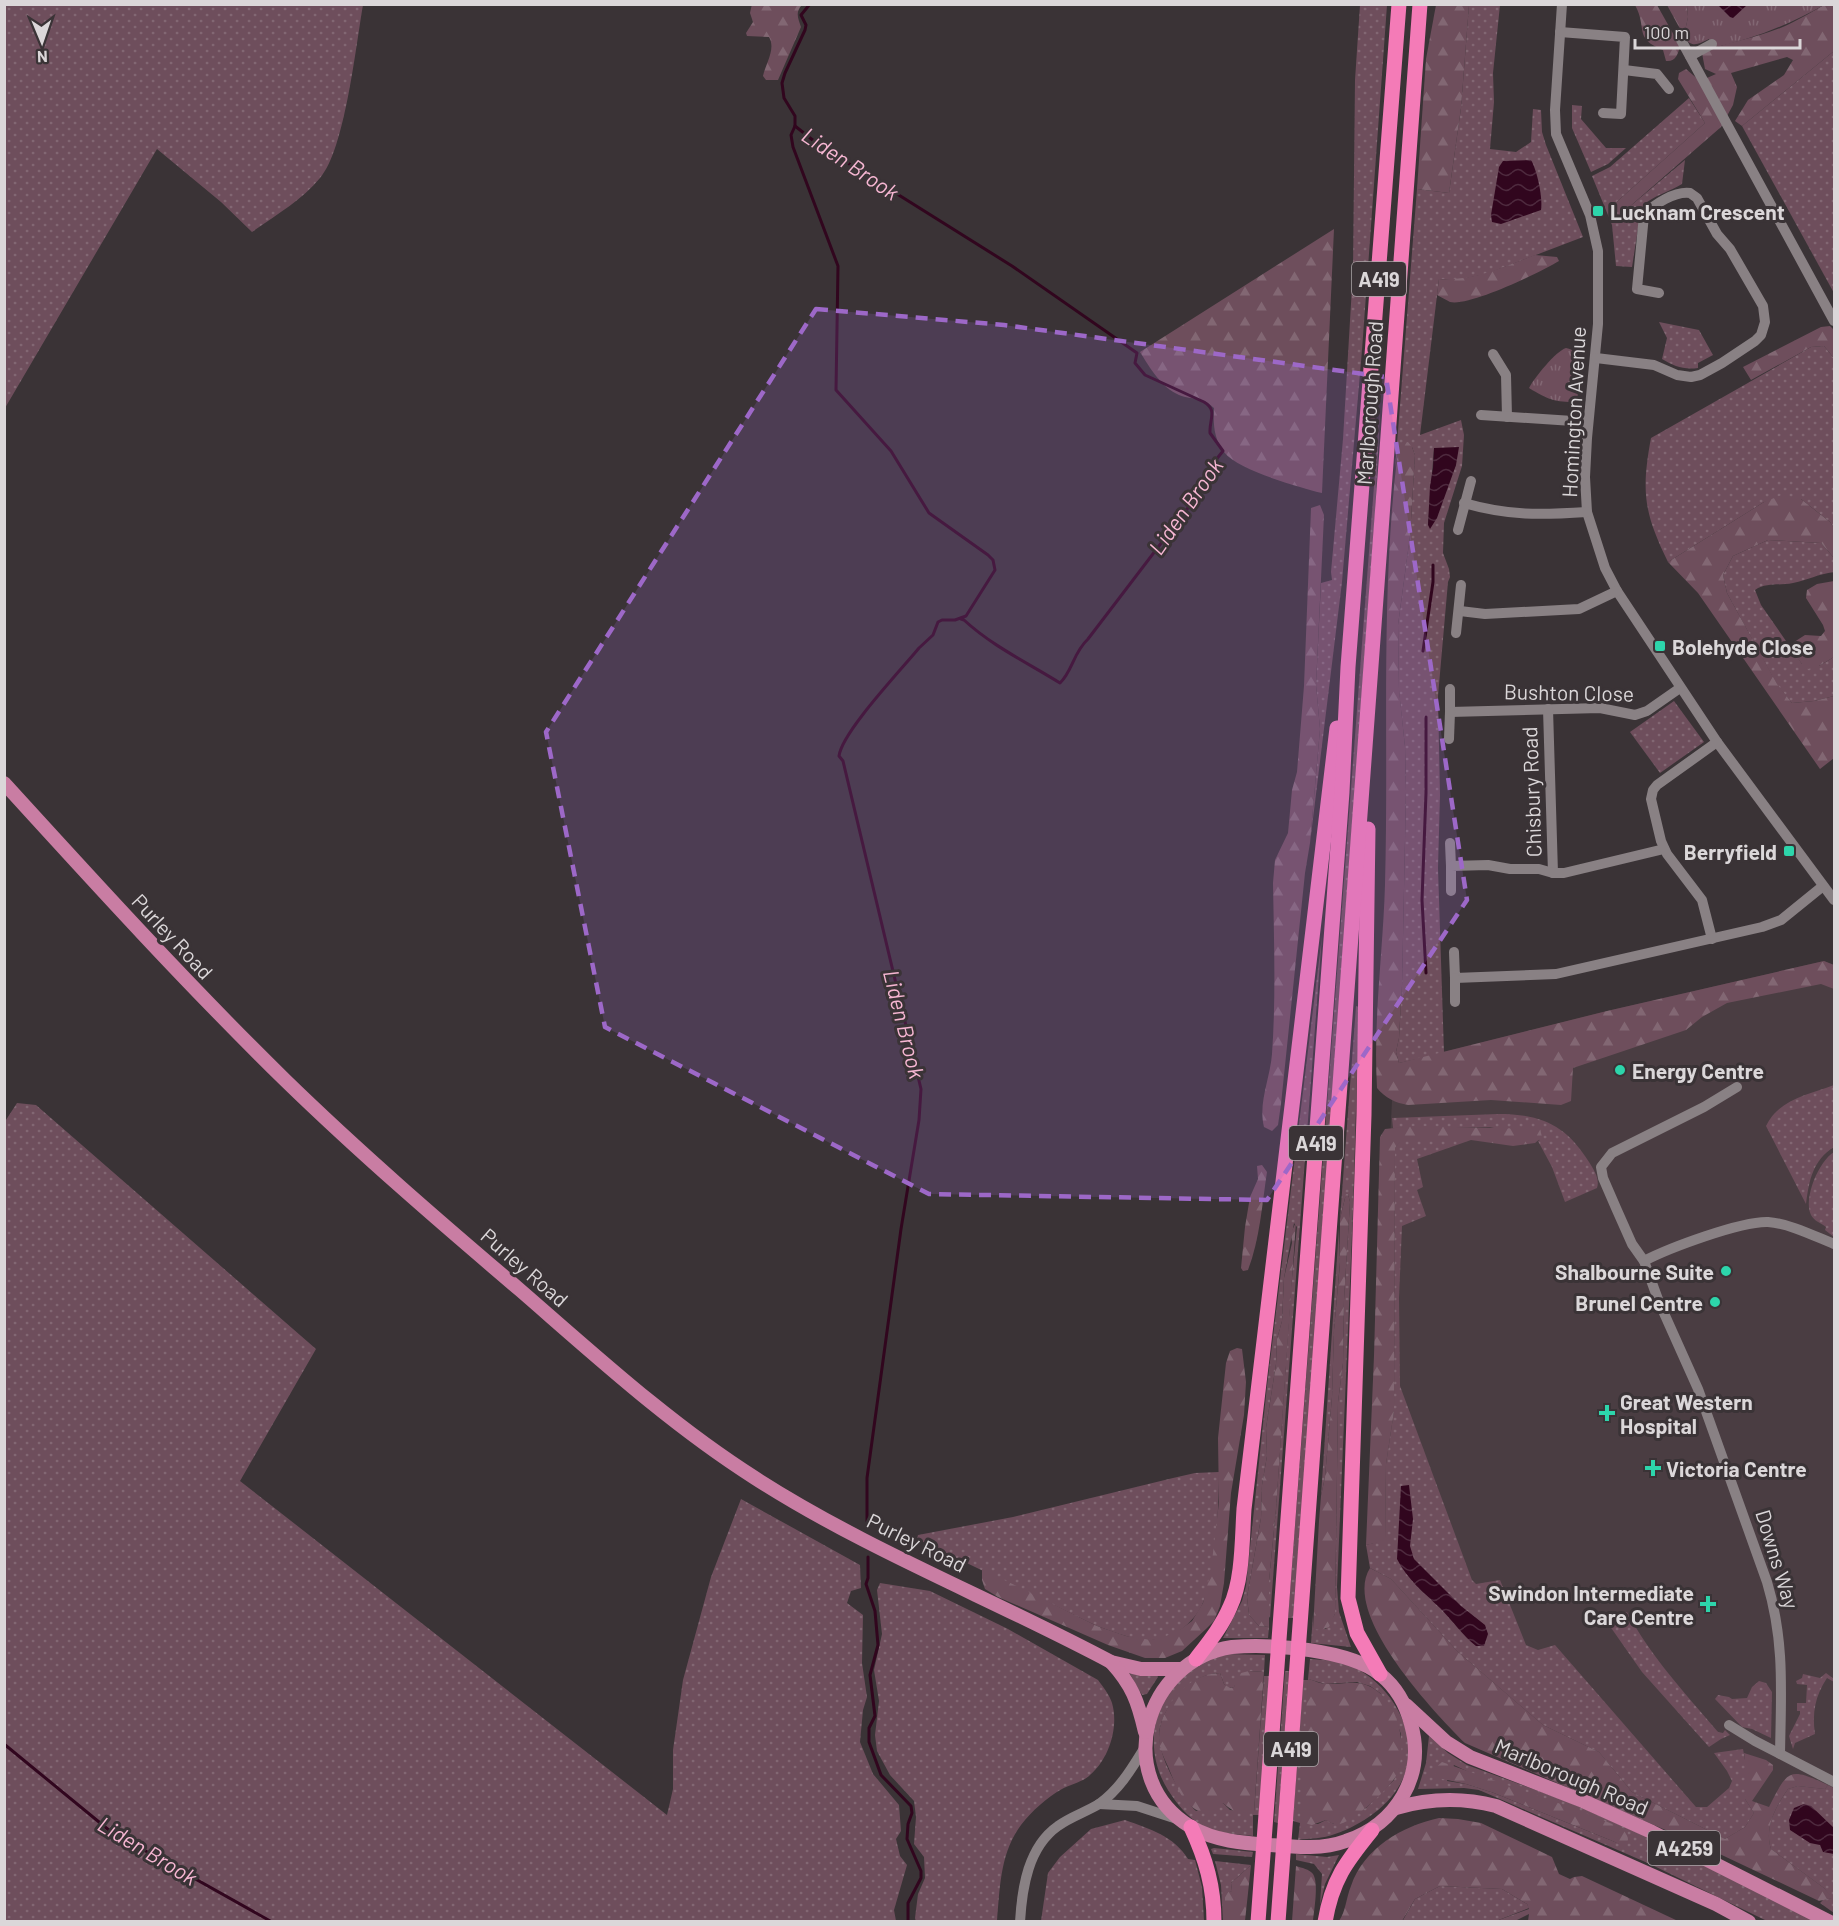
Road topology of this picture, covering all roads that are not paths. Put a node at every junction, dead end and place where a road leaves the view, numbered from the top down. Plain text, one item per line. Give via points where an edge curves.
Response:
1 (1399, 4) edge
2 (1420, 4) edge
3 (1562, 4) edge
4 (1560, 32) junction
5 (1680, 38) dead end
6 (1712, 44) dead end
7 (1690, 56) junction
8 (1624, 70) junction
9 (1670, 89) dead end
10 (1603, 113) dead end
11 (1659, 293) dead end
12 (1834, 321) edge
13 (1493, 354) dead end
14 (1596, 358) junction
15 (1481, 415) dead end
16 (1507, 417) junction
17 (1588, 422) junction
18 (1471, 481) dead end
19 (1464, 503) junction
20 (1587, 512) junction
21 (1458, 530) dead end
22 (1461, 585) dead end
23 (1617, 591) junction
24 (1460, 611) junction
25 (1456, 633) dead end
26 (1348, 667) junction
27 (1680, 688) junction
28 (1449, 689) dead end
29 (1369, 697) junction
30 (1548, 709) junction
31 (1450, 712) junction
32 (1449, 739) dead end
33 (1717, 742) junction
34 (4, 783) edge
35 (1450, 843) dead end
36 (1664, 849) junction
37 (1451, 866) junction
38 (1553, 873) junction
39 (1823, 886) junction
40 (1451, 891) dead end
41 (1834, 900) edge
42 (1712, 939) junction
43 (1454, 952) dead end
44 (1455, 978) junction
45 (1455, 1002) dead end
46 (1737, 1087) dead end
47 (1834, 1245) edge
48 (1644, 1261) junction
49 (1196, 1659) junction
50 (1111, 1662) junction
51 (1181, 1669) junction
52 (1380, 1674) junction
53 (1405, 1703) junction
54 (1729, 1725) dead end
55 (1145, 1741) junction
56 (1780, 1754) junction
57 (1834, 1782) edge
58 (1098, 1804) junction
59 (1396, 1808) junction
60 (1187, 1824) junction
61 (1372, 1830) junction
62 (1020, 1922) edge
63 (1214, 1922) edge
64 (1258, 1922) edge
65 (1278, 1922) edge
66 (1325, 1922) edge
67 (1749, 1922) edge
68 (1830, 1922) edge

1 - 26 highway, Marlborough Road / A419
2 - 29 highway, Marlborough Road / A419
3 - 4 street, Homington Avenue
4 - 8 street via 1625,37
4 - 14 street, Homington Avenue via 1556,134 1597,239
5 - 7 street
6 - 7 street
7 - 12 street
8 - 9 street via 1656,74
8 - 10 street via 1621,114
11 - 14 street via 1637,289 1644,215 1677,194 1690,193 1697,198 1752,285 1765,312 1763,330 1755,341 1695,376 1684,377 1654,365
13 - 16 street via 1506,375
14 - 17 street, Homington Avenue
15 - 16 street
16 - 17 street
17 - 20 street, Homington Avenue
18 - 19 street
19 - 20 street via 1520,515
19 - 21 street
20 - 23 street, Homington Avenue via 1605,568
22 - 24 street
23 - 24 street via 1579,609 1485,614
23 - 27 street, Homington Avenue
24 - 25 street
26 - 49 highway, A419 via 1336,738 1237,1587 1225,1618
26 - 64 highway, A419 via 1341,816
27 - 30 street, Bushton Close via 1640,714 1600,708
27 - 33 street, Homington Avenue
28 - 31 street
29 - 52 highway, A419 via 1364,1115 1348,1598 1357,1633
29 - 65 highway, A419
30 - 31 street, Bushton Close
30 - 38 street, Chisbury Road
31 - 32 street
33 - 36 street via 1653,790 1652,803
33 - 39 street, Homington Avenue
34 - 50 main road, Purley Road via 139,931 287,1082 407,1193 672,1419 755,1479 834,1524
35 - 37 street
36 - 38 street
36 - 42 street via 1702,900
37 - 38 street via 1488,865
37 - 40 street
39 - 41 street, Homington Avenue
39 - 42 street via 1781,920
42 - 44 street via 1556,974
43 - 44 street
44 - 45 street
46 - 48 street, Downs Way via 1612,1153 1603,1162 1603,1178 1632,1244
47 - 48 street via 1783,1225 1756,1223
48 - 56 street, Downs Way via 1709,1415 1773,1603 1782,1672
49 - 51 main road
49 - 52 main road via 1222,1648 1268,1647 1330,1653
50 - 51 main road, Purley Road via 1141,1669
50 - 55 main road, Purley Road via 1133,1690
51 - 55 main road via 1160,1695 1149,1717
52 - 53 main road, Marlborough Road
53 - 59 main road via 1416,1755 1411,1777
53 - 68 main road, Marlborough Road / A4259 via 1446,1742 1470,1757 1603,1810
54 - 56 street
55 - 58 street via 1125,1780
55 - 60 main road, Purley Road via 1149,1773 1156,1790
56 - 57 street
58 - 60 street via 1137,1806
58 - 62 street via 1058,1826 1038,1848 1025,1881
59 - 61 main road
59 - 67 main road, A4259 via 1446,1799 1496,1806
60 - 61 main road via 1222,1840 1298,1846 1334,1845
60 - 63 highway via 1210,1876
61 - 66 highway via 1341,1870

